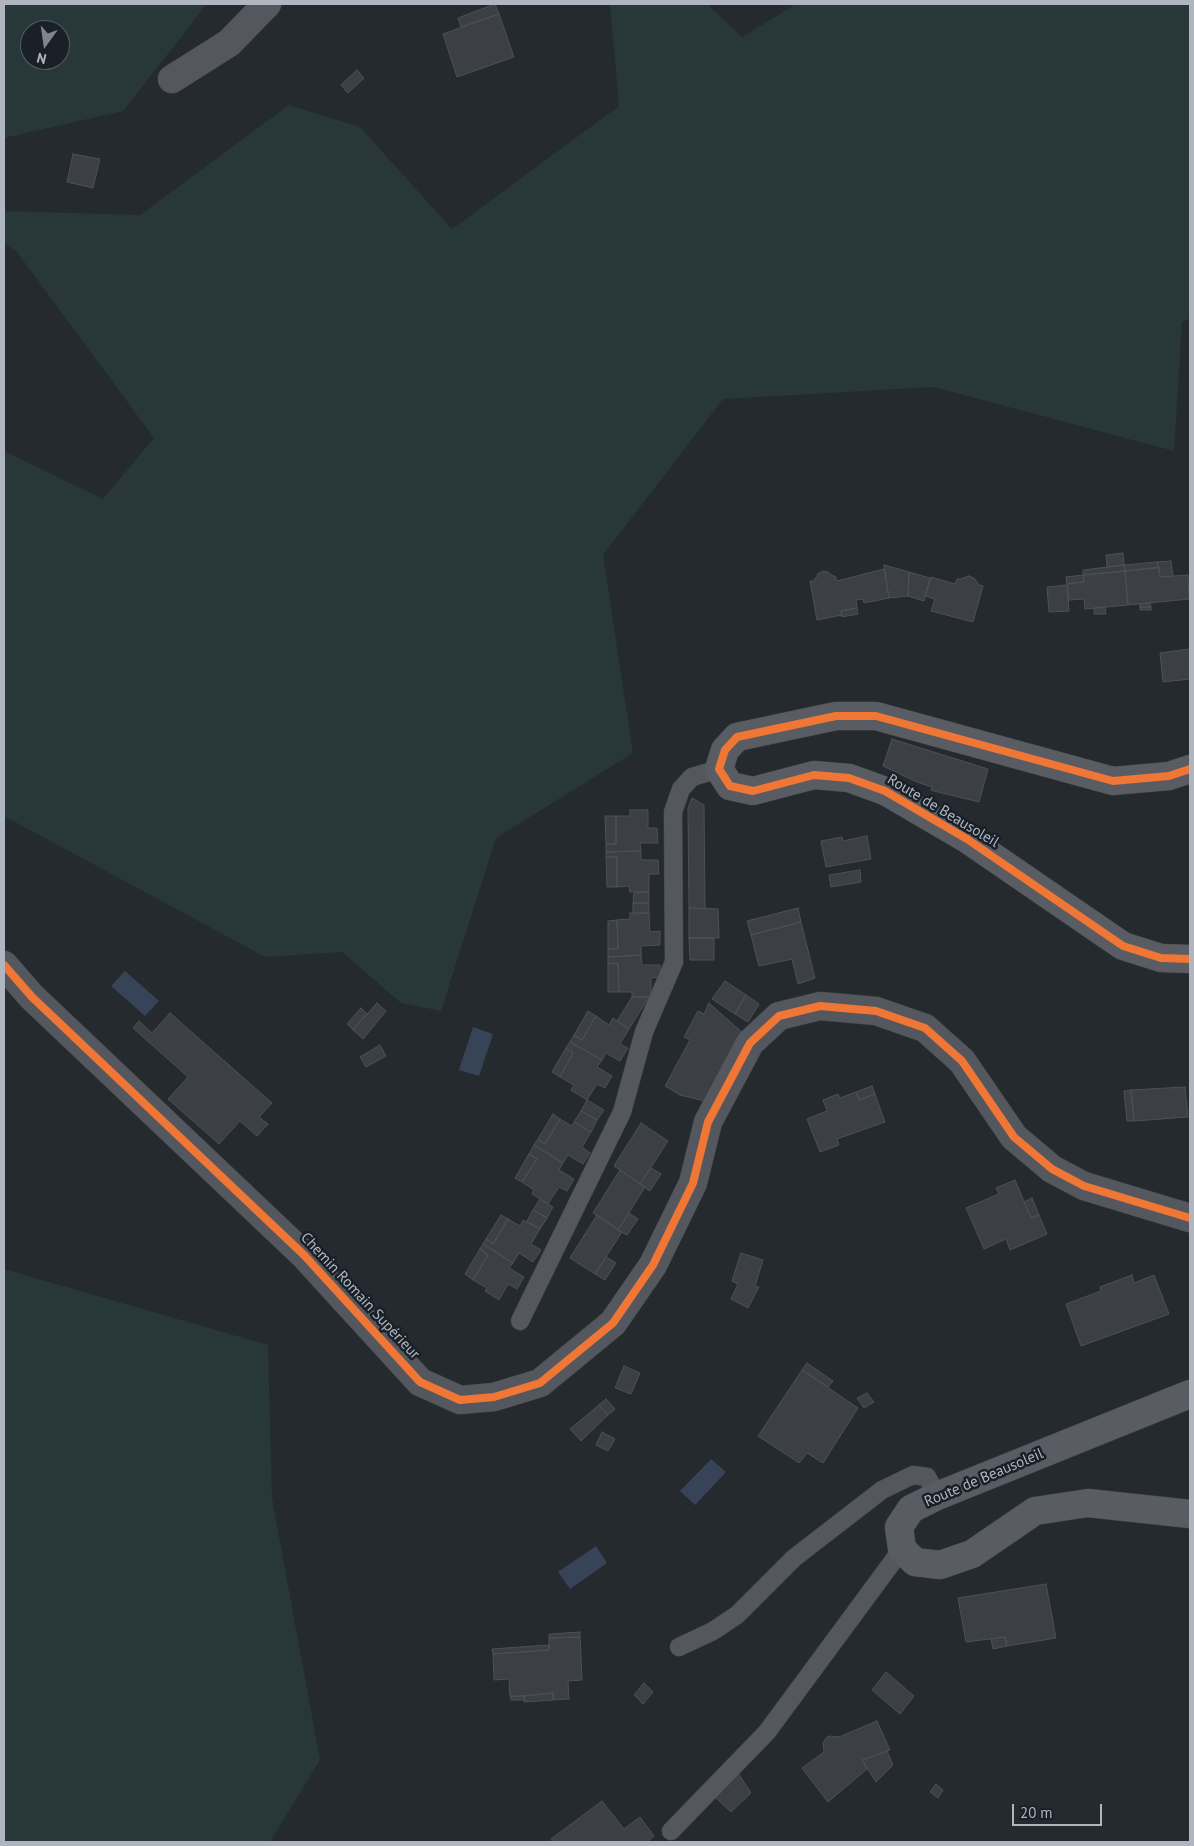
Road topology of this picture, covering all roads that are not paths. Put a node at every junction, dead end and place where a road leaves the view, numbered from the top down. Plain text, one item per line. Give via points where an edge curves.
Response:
1 (267, 4) edge
2 (172, 79) dead end
3 (1190, 769) edge
4 (719, 770) junction
5 (1190, 959) edge
6 (4, 965) edge
7 (1190, 1218) edge
8 (520, 1322) dead end
9 (1190, 1394) edge
10 (937, 1496) junction
11 (1190, 1514) edge
12 (902, 1549) junction
13 (679, 1647) dead end
14 (671, 1831) dead end

1 - 2 street via 229,43
3 - 4 street via 1169,776 1113,781 876,716 836,716 737,736 725,750
4 - 5 street, Route de Beausoleil via 730,786 753,791 814,775 849,778 885,791 968,839 1123,946 1161,958
4 - 8 lane via 692,777 681,789 673,812 674,962 644,1032 622,1112
6 - 7 street, Chemin Romain Supérieur via 32,997 304,1255 420,1382 460,1400 494,1397 540,1383 613,1322 653,1265 693,1183 708,1122 750,1043 779,1016 820,1006 876,1011 925,1028 962,1061 1014,1137 1052,1169 1084,1186
9 - 10 street, Route de Beausoleil
10 - 12 street, Route de Beausoleil via 911,1509 899,1527
10 - 13 lane via 927,1477 913,1475 882,1490 794,1558 737,1615
11 - 12 street via 1088,1503 1035,1511 972,1554 940,1565 915,1562
12 - 14 lane via 767,1732

